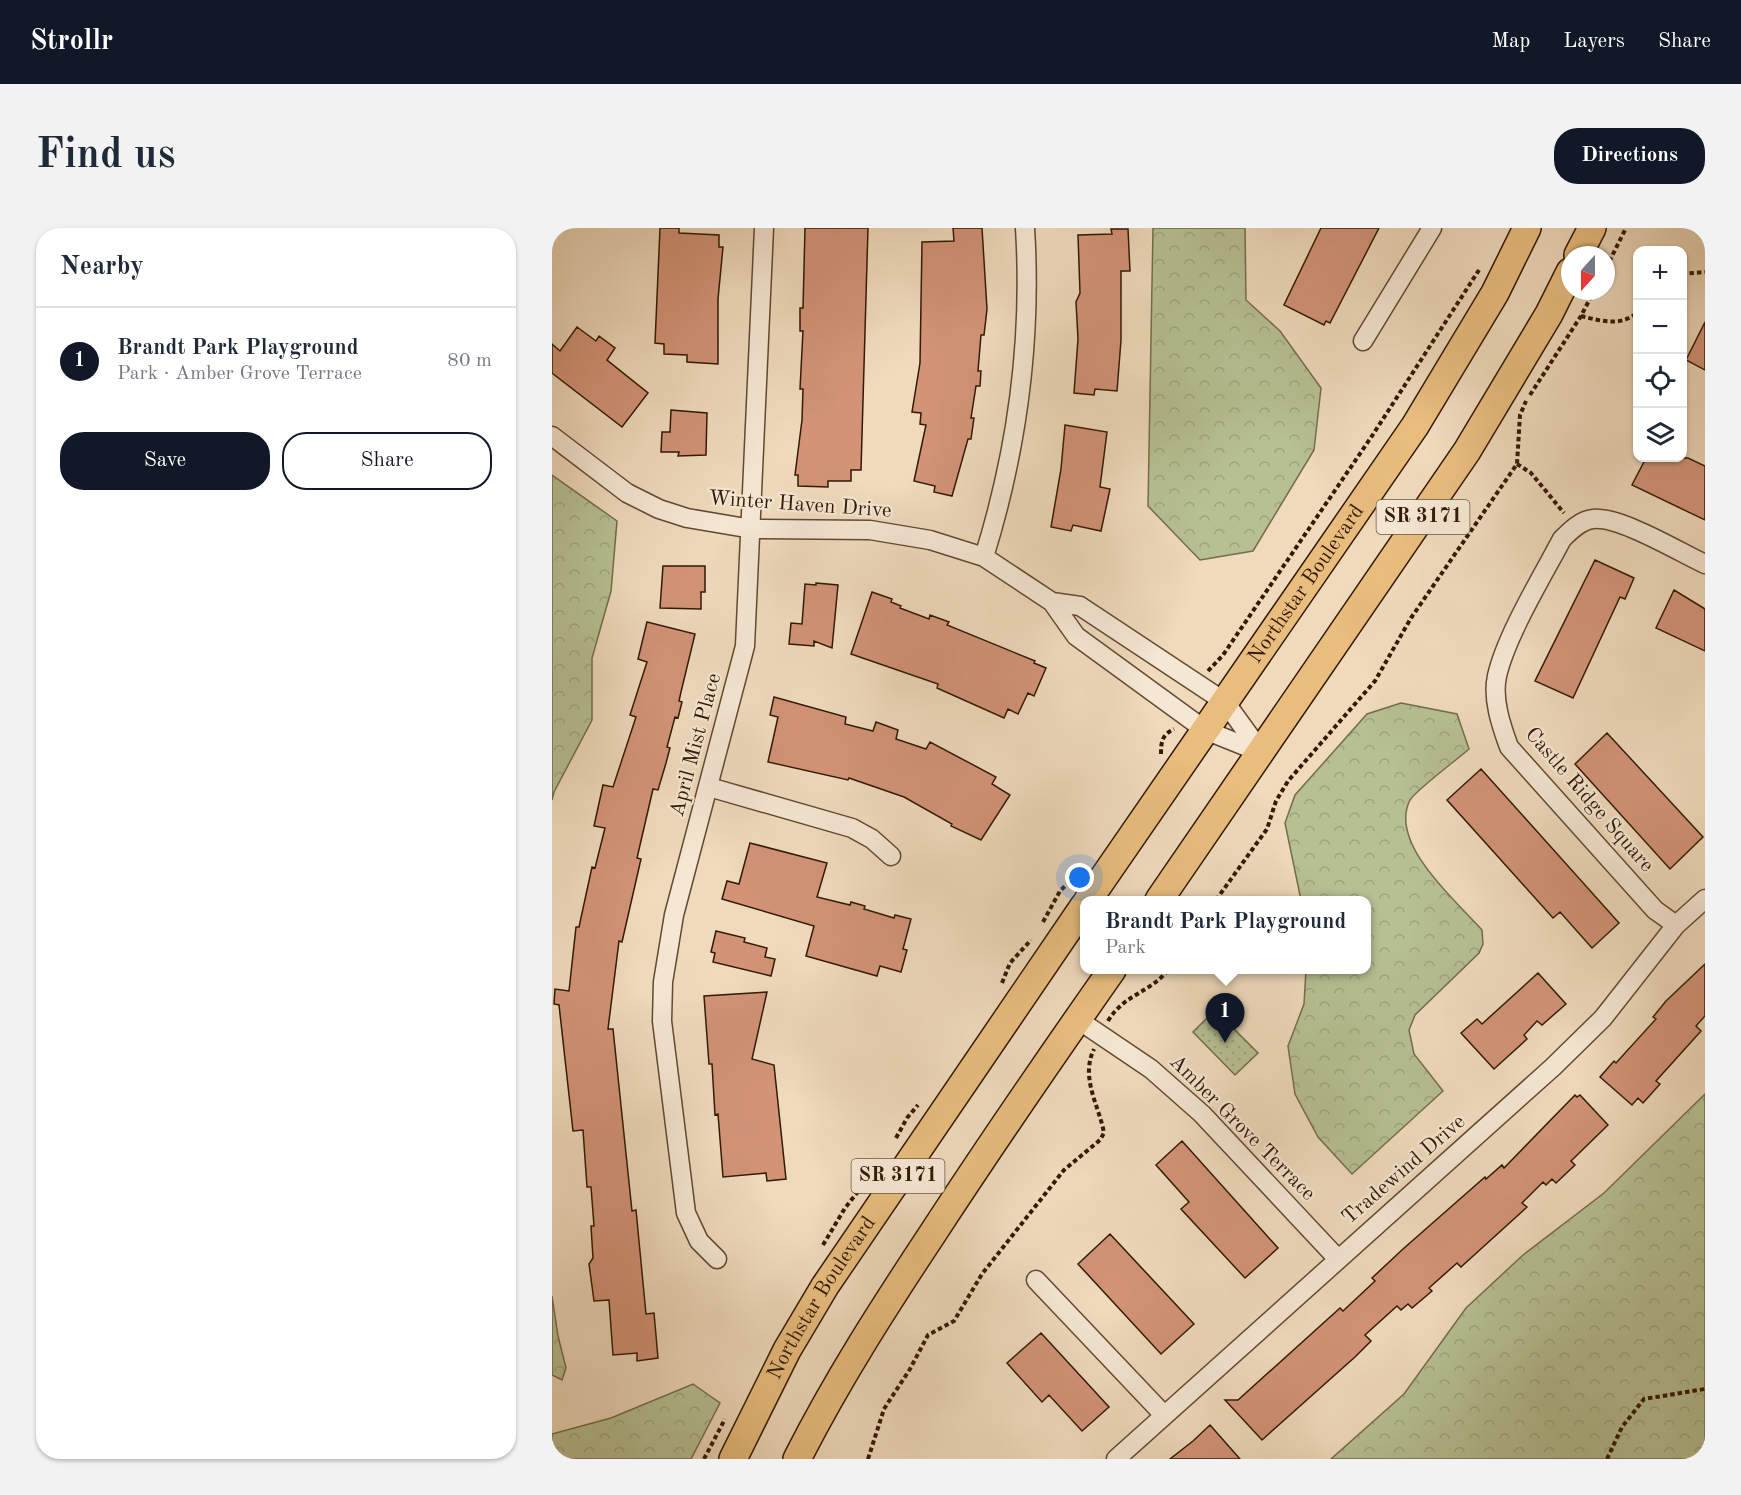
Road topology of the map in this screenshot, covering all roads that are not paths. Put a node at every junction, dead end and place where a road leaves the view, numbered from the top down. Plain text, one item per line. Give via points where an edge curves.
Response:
1 (764, 228) edge
2 (1025, 228) edge
3 (1432, 228) edge
4 (1527, 228) edge
5 (1592, 228) edge
6 (1583, 246) edge
7 (1561, 290) edge
8 (1363, 341) dead end
9 (552, 436) edge
10 (752, 528) junction
11 (984, 557) junction
12 (1705, 564) edge
13 (1052, 602) junction
14 (1224, 702) junction
15 (1205, 730) junction
16 (1262, 753) junction
17 (709, 787) junction
18 (891, 856) dead end
19 (1091, 896) edge
20 (1163, 896) edge
21 (1705, 899) edge
22 (1080, 912) edge
23 (1676, 925) junction
24 (1108, 974) edge
25 (1077, 1019) junction
26 (1337, 1258) junction
27 (717, 1259) dead end
28 (1036, 1280) dead end
29 (1164, 1415) junction
30 (733, 1459) edge
31 (797, 1459) edge
32 (1116, 1459) edge

1 - 10 street, April Mist Place
2 - 11 street via 1027,297 1021,388 1001,502
3 - 8 street
4 - 14 main road, Northstar Boulevard / SR 3171 via 1495,293 1415,426
5 - 6 main road
7 - 16 main road, SR 3171 via 1467,451
9 - 10 street, Winter Haven Drive via 627,493 659,509 716,525
10 - 11 street, Winter Haven Drive via 870,530 930,540
10 - 17 street, April Mist Place via 745,646
11 - 13 street, Winter Haven Drive
12 - 23 street, Castle Ridge Square via 1623,524 1592,519 1575,526 1562,539 1506,650 1497,677 1499,721 1509,747 1655,910
13 - 14 street, Winter Haven Drive via 1080,606
13 - 15 street, Winter Haven Drive via 1076,636
14 - 15 main road, Northstar Boulevard / SR 3171
14 - 16 street, Winter Haven Drive
15 - 16 street, Winter Haven Drive
15 - 19 main road, Northstar Boulevard / SR 3171
16 - 20 main road, SR 3171
17 - 18 street via 852,828 872,838
17 - 27 street, April Mist Place via 665,958 662,1021 686,1213 699,1241
21 - 23 street, Tradewind Drive
22 - 30 main road, Northstar Boulevard / SR 3171 via 825,1286 782,1359
23 - 26 street, Tradewind Drive via 1603,1018 1562,1059
24 - 25 main road, SR 3171
25 - 26 street, Amber Grove Terrace via 1151,1069 1202,1114
25 - 31 main road, SR 3171 via 830,1392
26 - 29 street, Tradewind Drive
28 - 29 street
29 - 32 street, Tradewind Drive

